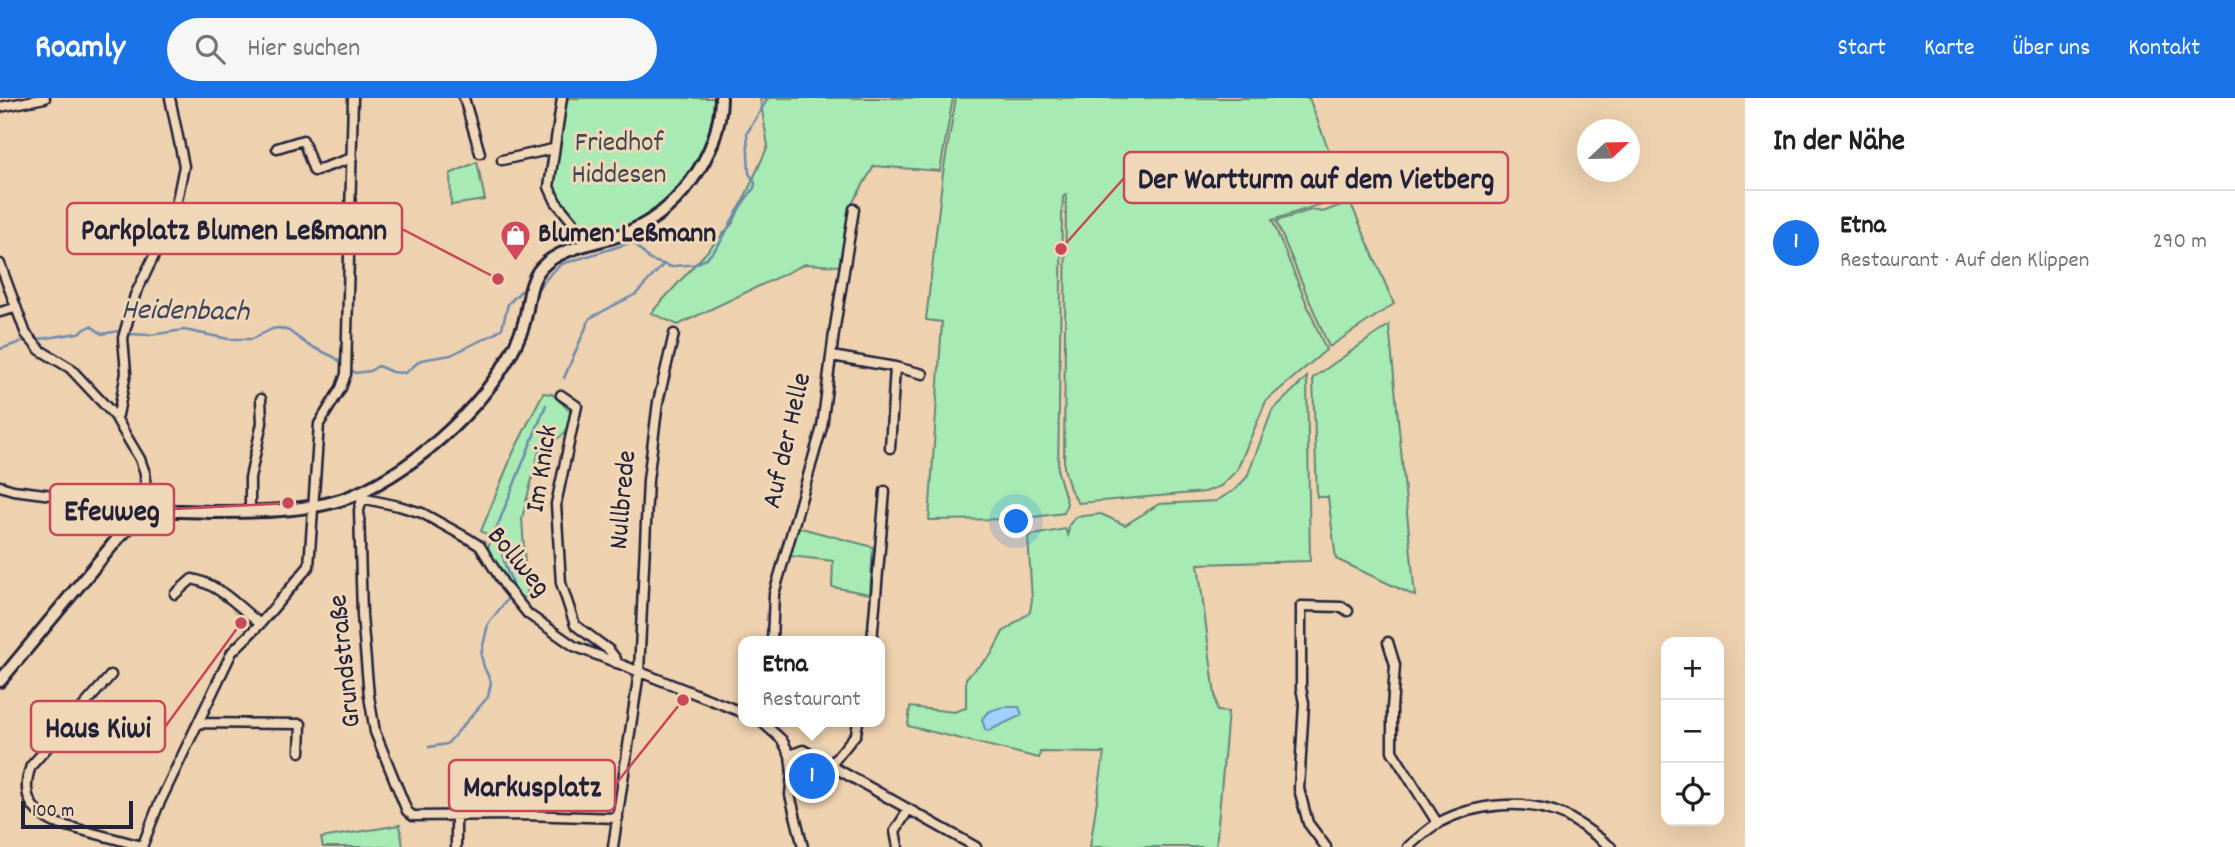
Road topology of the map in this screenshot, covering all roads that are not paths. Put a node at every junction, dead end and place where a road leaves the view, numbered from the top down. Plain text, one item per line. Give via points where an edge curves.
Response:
1 (45, 98) edge
2 (170, 98) edge
3 (354, 98) edge
4 (464, 98) edge
5 (562, 98) edge
6 (721, 98) edge
7 (0, 107) edge
8 (277, 148) dead end
9 (553, 149) junction
10 (480, 153) dead end
11 (352, 158) junction
12 (502, 160) dead end
13 (854, 209) dead end
14 (591, 244) junction
15 (0, 264) edge
16 (15, 308) junction
17 (0, 312) edge
18 (674, 334) dead end
19 (832, 356) junction
20 (895, 367) junction
21 (923, 374) dead end
22 (561, 395) dead end
23 (261, 399) dead end
24 (114, 416) junction
25 (890, 448) dead end
26 (0, 486) edge
27 (885, 491) dead end
28 (359, 497) junction
29 (313, 506) junction
30 (148, 511) junction
31 (250, 511) junction
32 (175, 594) dead end
33 (1348, 611) dead end
34 (260, 624) junction
35 (772, 636) edge
36 (872, 636) edge
37 (1388, 642) dead end
38 (616, 663) junction
39 (639, 672) junction
40 (111, 675) dead end
41 (0, 681) edge
42 (738, 711) edge
43 (198, 723) junction
44 (768, 727) edge
45 (857, 727) edge
46 (300, 752) dead end
47 (790, 755) junction
48 (830, 766) junction
49 (909, 809) junction
50 (456, 816) junction
51 (618, 818) junction
52 (1438, 824) junction
53 (142, 847) edge
54 (456, 847) edge
55 (613, 847) edge
56 (803, 847) edge
57 (898, 847) edge
58 (976, 847) edge
59 (1326, 847) edge
60 (1408, 847) edge
61 (1611, 847) edge

1 - 7 street
2 - 24 street via 184,166 174,215 135,295 125,333 126,373 118,415
3 - 11 street
4 - 10 street
5 - 9 street
6 - 14 main road via 713,145 679,194 653,219
8 - 11 street via 303,140 314,170
9 - 12 street
9 - 14 street via 551,191
11 - 29 street via 346,374 319,424
13 - 19 street, Auf der Helle
14 - 28 main road via 555,257 537,274 523,329 505,366 463,417
15 - 16 street
16 - 17 street
16 - 24 street via 26,334 40,350 70,369
18 - 39 street, Nullbrede via 648,480
19 - 20 street
19 - 35 street, Auf der Helle via 822,427 774,594
20 - 21 street
20 - 25 street
22 - 38 street, Im Knick via 577,406 556,504 561,583 575,625 608,650
23 - 31 street
24 - 30 street via 145,473
26 - 30 street
27 - 36 street
28 - 29 main road
28 - 38 street, Bollweg via 422,513 480,546 532,618 574,646
28 - 50 street, Grundstraße via 362,615 375,732 407,811 412,816
29 - 31 main road
29 - 34 street via 309,566
30 - 31 main road
30 - 41 main road via 120,537
32 - 34 street via 192,579 205,581
33 - 59 street via 1301,606 1304,703 1299,789 1308,823
34 - 43 street via 232,652
37 - 52 street via 1395,664 1392,751
38 - 39 street, Bollweg
39 - 42 street, Bollweg
39 - 51 street, Nullbrede
40 - 53 street via 32,766 26,790 32,805 55,823
43 - 46 street via 302,724
43 - 53 street
44 - 47 street
45 - 48 street
47 - 48 street via 803,750
47 - 56 street via 790,795
48 - 49 street
49 - 57 street via 895,831
49 - 58 street
50 - 51 street, Grundstraße
50 - 54 street
51 - 55 street, Nullbrede
52 - 60 street
52 - 61 street via 1490,806 1544,809 1564,815

